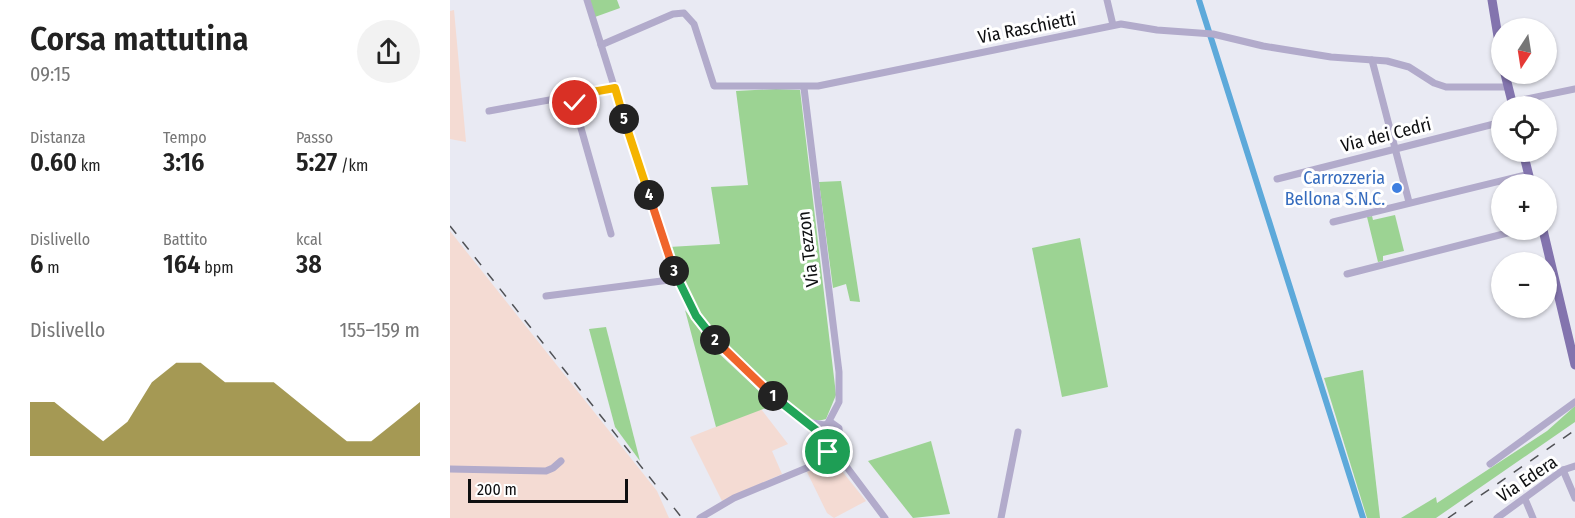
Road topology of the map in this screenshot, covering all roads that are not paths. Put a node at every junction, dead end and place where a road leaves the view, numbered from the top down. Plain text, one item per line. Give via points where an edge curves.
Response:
1 (587, 0) edge
2 (1107, 0) edge
3 (1492, 0) edge
4 (1495, 18) edge
5 (1113, 25) junction
6 (601, 45) junction
7 (1372, 60) junction
8 (1507, 84) edge
9 (804, 87) junction
10 (1508, 87) junction
11 (615, 88) junction
12 (1575, 89) edge
13 (575, 95) junction
14 (1510, 96) edge
15 (1546, 96) edge
16 (489, 111) dead end
17 (1491, 125) edge
18 (1395, 148) junction
19 (1526, 162) edge
20 (1529, 174) edge
21 (1277, 179) dead end
22 (1491, 183) edge
23 (1409, 202) junction
24 (1333, 222) dead end
25 (611, 234) dead end
26 (1491, 237) edge
27 (1545, 240) edge
28 (1347, 274) dead end
29 (677, 279) junction
30 (546, 296) dead end
31 (1575, 365) edge
32 (1575, 402) edge
33 (837, 408) junction
34 (805, 422) junction
35 (826, 424) junction
36 (840, 428) junction
37 (1018, 432) dead end
38 (821, 438) junction
39 (840, 438) junction
40 (833, 444) junction
41 (561, 461) dead end
42 (820, 462) junction
43 (1490, 464) dead end
44 (1575, 466) edge
45 (846, 467) junction
46 (450, 469) edge
47 (1563, 470) junction
48 (1575, 498) edge
49 (1525, 499) junction
50 (700, 518) edge
51 (885, 518) edge
52 (1001, 518) edge
53 (1497, 518) edge
54 (1533, 518) edge

1 - 6 street
2 - 5 street
3 - 4 main road
5 - 7 street, Via Raschietti via 1213,34 1296,52
5 - 9 street, Via Raschietti
6 - 9 street, Via Raschietti via 684,13 694,24 714,86
6 - 11 street
7 - 10 street, Via Raschietti via 1409,67 1440,86
7 - 18 street
8 - 10 main road
9 - 33 street, Via Tezzon via 839,372
10 - 14 main road
11 - 13 street
11 - 29 street
12 - 15 street
13 - 16 street
13 - 25 street
17 - 18 street, Via dei Cedri
18 - 21 street, Via dei Cedri
18 - 23 street
19 - 20 main road
22 - 23 street
23 - 24 street
26 - 28 street
27 - 31 main road
29 - 30 street
29 - 34 street via 709,333
32 - 43 street
33 - 35 street, Via Tezzon
33 - 36 street, Via Tezzon
34 - 35 street
34 - 38 street
35 - 36 street
35 - 38 street, Via Tezzon
36 - 39 street, Via Tezzon
37 - 52 street
38 - 40 street
38 - 42 street, Via Tezzon via 828,450
39 - 40 street
39 - 45 street, Via Tezzon via 840,453
40 - 42 street via 832,453
40 - 45 street
41 - 46 street via 546,471
42 - 45 street via 837,461
42 - 50 street via 734,498
44 - 47 street, Via Edera
45 - 51 street
47 - 48 street
47 - 49 street, Via Edera
49 - 53 street, Via Edera
49 - 54 street

